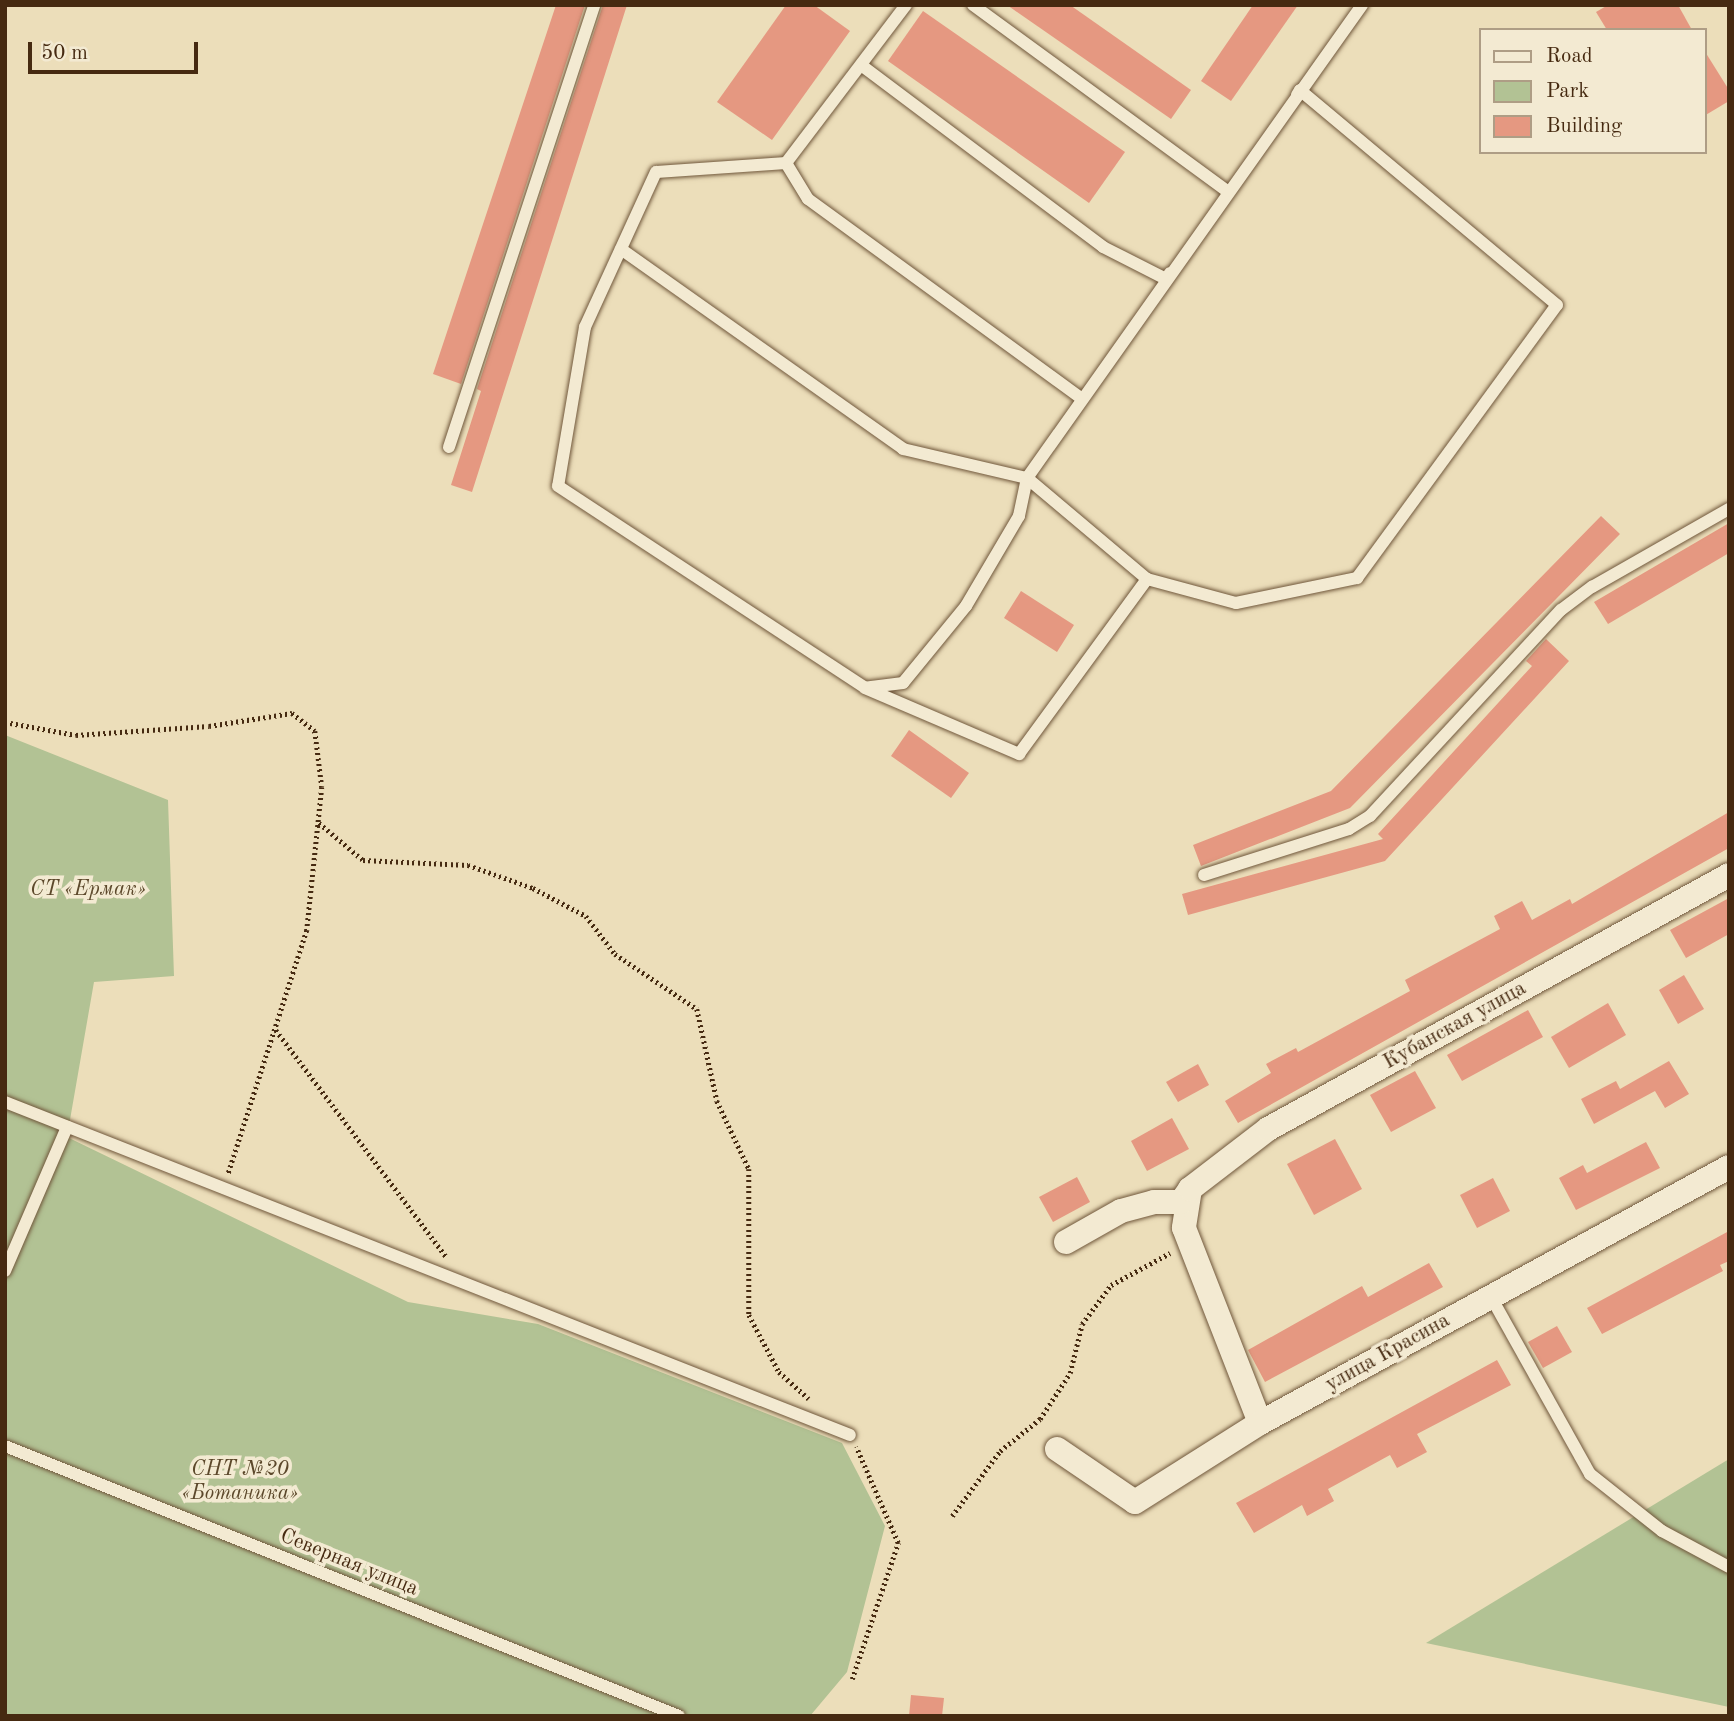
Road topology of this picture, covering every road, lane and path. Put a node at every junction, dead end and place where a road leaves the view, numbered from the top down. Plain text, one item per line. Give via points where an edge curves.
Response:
1 (594, 5) edge
2 (906, 5) edge
3 (973, 5) edge
4 (1362, 5) edge
5 (861, 65) junction
6 (1300, 90) junction
7 (786, 163) junction
8 (1227, 191) junction
9 (621, 249) junction
10 (1166, 279) junction
11 (1082, 399) junction
12 (449, 447) dead end
13 (1027, 478) junction
14 (1729, 509) edge
15 (1147, 579) junction
16 (864, 688) junction
17 (5, 722) edge
18 (318, 823) junction
19 (1204, 875) dead end
20 (1729, 875) edge
21 (275, 1030) junction
22 (5, 1102) edge
23 (67, 1128) junction
24 (1729, 1167) edge
25 (224, 1189) junction
26 (1190, 1189) junction
27 (1066, 1242) dead end
28 (1190, 1243) junction
29 (5, 1271) edge
30 (467, 1284) junction
31 (1491, 1297) junction
32 (820, 1408) dead end
33 (1260, 1423) junction
34 (850, 1435) joint
35 (5, 1446) edge
36 (1056, 1449) dead end
37 (952, 1516) dead end
38 (1729, 1567) edge
39 (852, 1679) dead end
40 (680, 1716) edge

1 - 12 lane
2 - 5 lane
3 - 8 lane
4 - 6 lane
5 - 7 lane
5 - 10 lane via 1103,247
6 - 8 lane
6 - 10 lane
6 - 15 lane via 1557,305 1357,578 1236,603
7 - 9 lane via 656,172
7 - 11 lane via 808,198
8 - 10 lane
9 - 13 lane via 903,449
9 - 16 lane via 585,327 558,486
10 - 11 lane
11 - 13 lane
13 - 15 lane
13 - 16 lane via 1018,516 966,606 903,683
14 - 19 lane via 1592,587 1562,610 1370,816 1349,829
15 - 16 lane via 1019,754
17 - 18 path via 76,735 209,726 292,713 315,731 322,787
18 - 21 path via 307,930
18 - 32 path via 363,860 468,865 533,888 586,916 615,954 697,1009 717,1101 750,1169 749,1315 779,1372
20 - 26 street, Кубанская улица via 1268,1129
21 - 25 path
21 - 30 path
22 - 23 lane
23 - 25 lane
23 - 29 lane
24 - 31 street, улица Красина
25 - 30 lane
26 - 27 street, Кубанская улица via 1181,1202 1154,1202 1121,1211
26 - 28 street via 1184,1228
28 - 33 street
28 - 37 path via 1111,1284 1082,1324 1070,1373 1040,1419 1000,1451
30 - 34 lane
31 - 33 street, улица Красина
31 - 38 lane via 1590,1474 1662,1531
33 - 36 street, улица Красина via 1135,1502
34 - 39 path via 898,1543
35 - 40 lane, Северная улица

